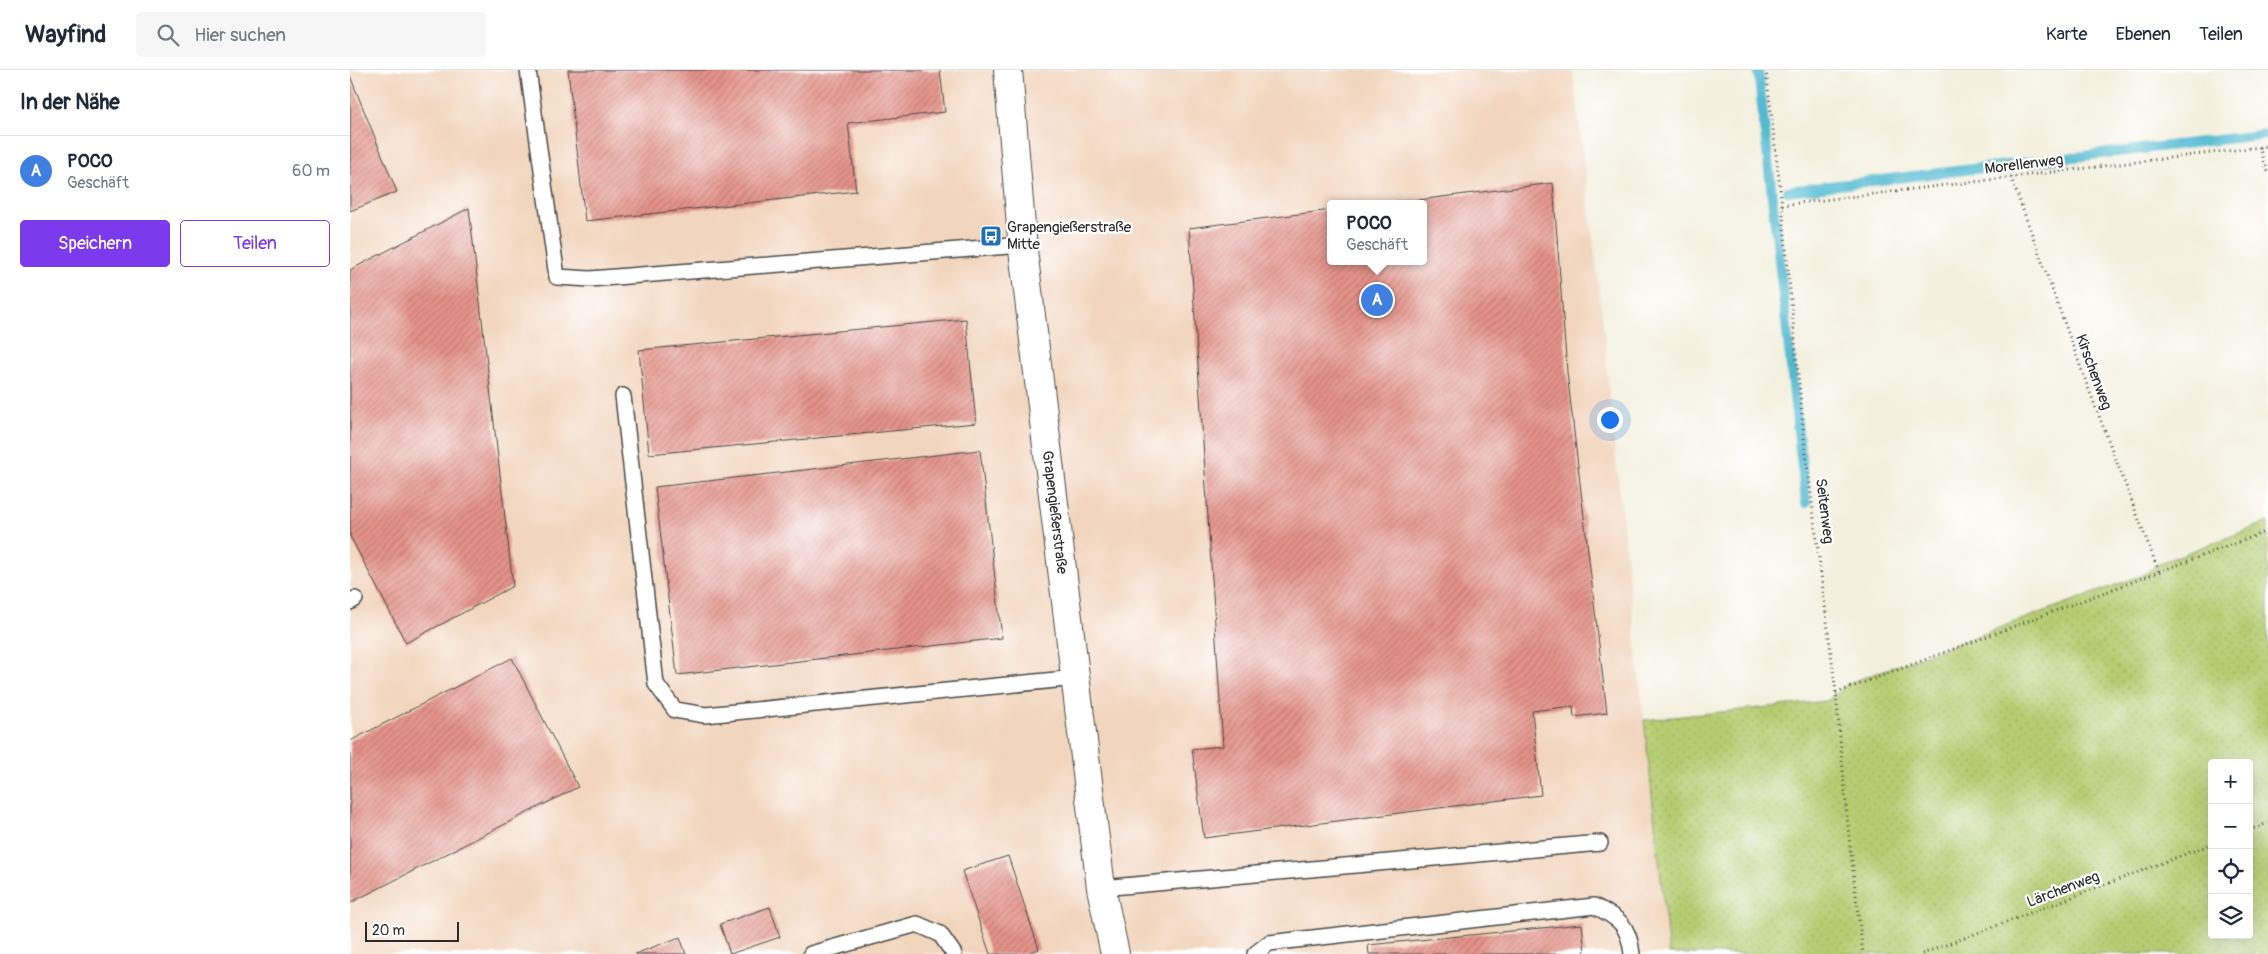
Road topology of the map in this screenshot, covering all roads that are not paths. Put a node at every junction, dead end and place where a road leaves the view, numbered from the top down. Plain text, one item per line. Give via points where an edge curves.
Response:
1 (528, 70) edge
2 (1008, 70) edge
3 (1022, 244) junction
4 (622, 396) dead end
5 (1076, 678) junction
6 (1600, 843) dead end
7 (1102, 888) junction
8 (1112, 953) edge
9 (811, 954) edge
10 (954, 954) edge
11 (1255, 954) edge
12 (1632, 954) edge

1 - 3 lane via 557,278 590,279
2 - 3 street, Grapengießerstraße
3 - 5 street, Grapengießerstraße
4 - 5 lane via 656,684 675,710 705,715
5 - 7 street, Grapengießerstraße
6 - 7 lane
7 - 8 street, Grapengießerstraße
9 - 10 lane via 917,924 940,934
11 - 12 lane via 1269,943 1594,906 1616,917 1630,937

